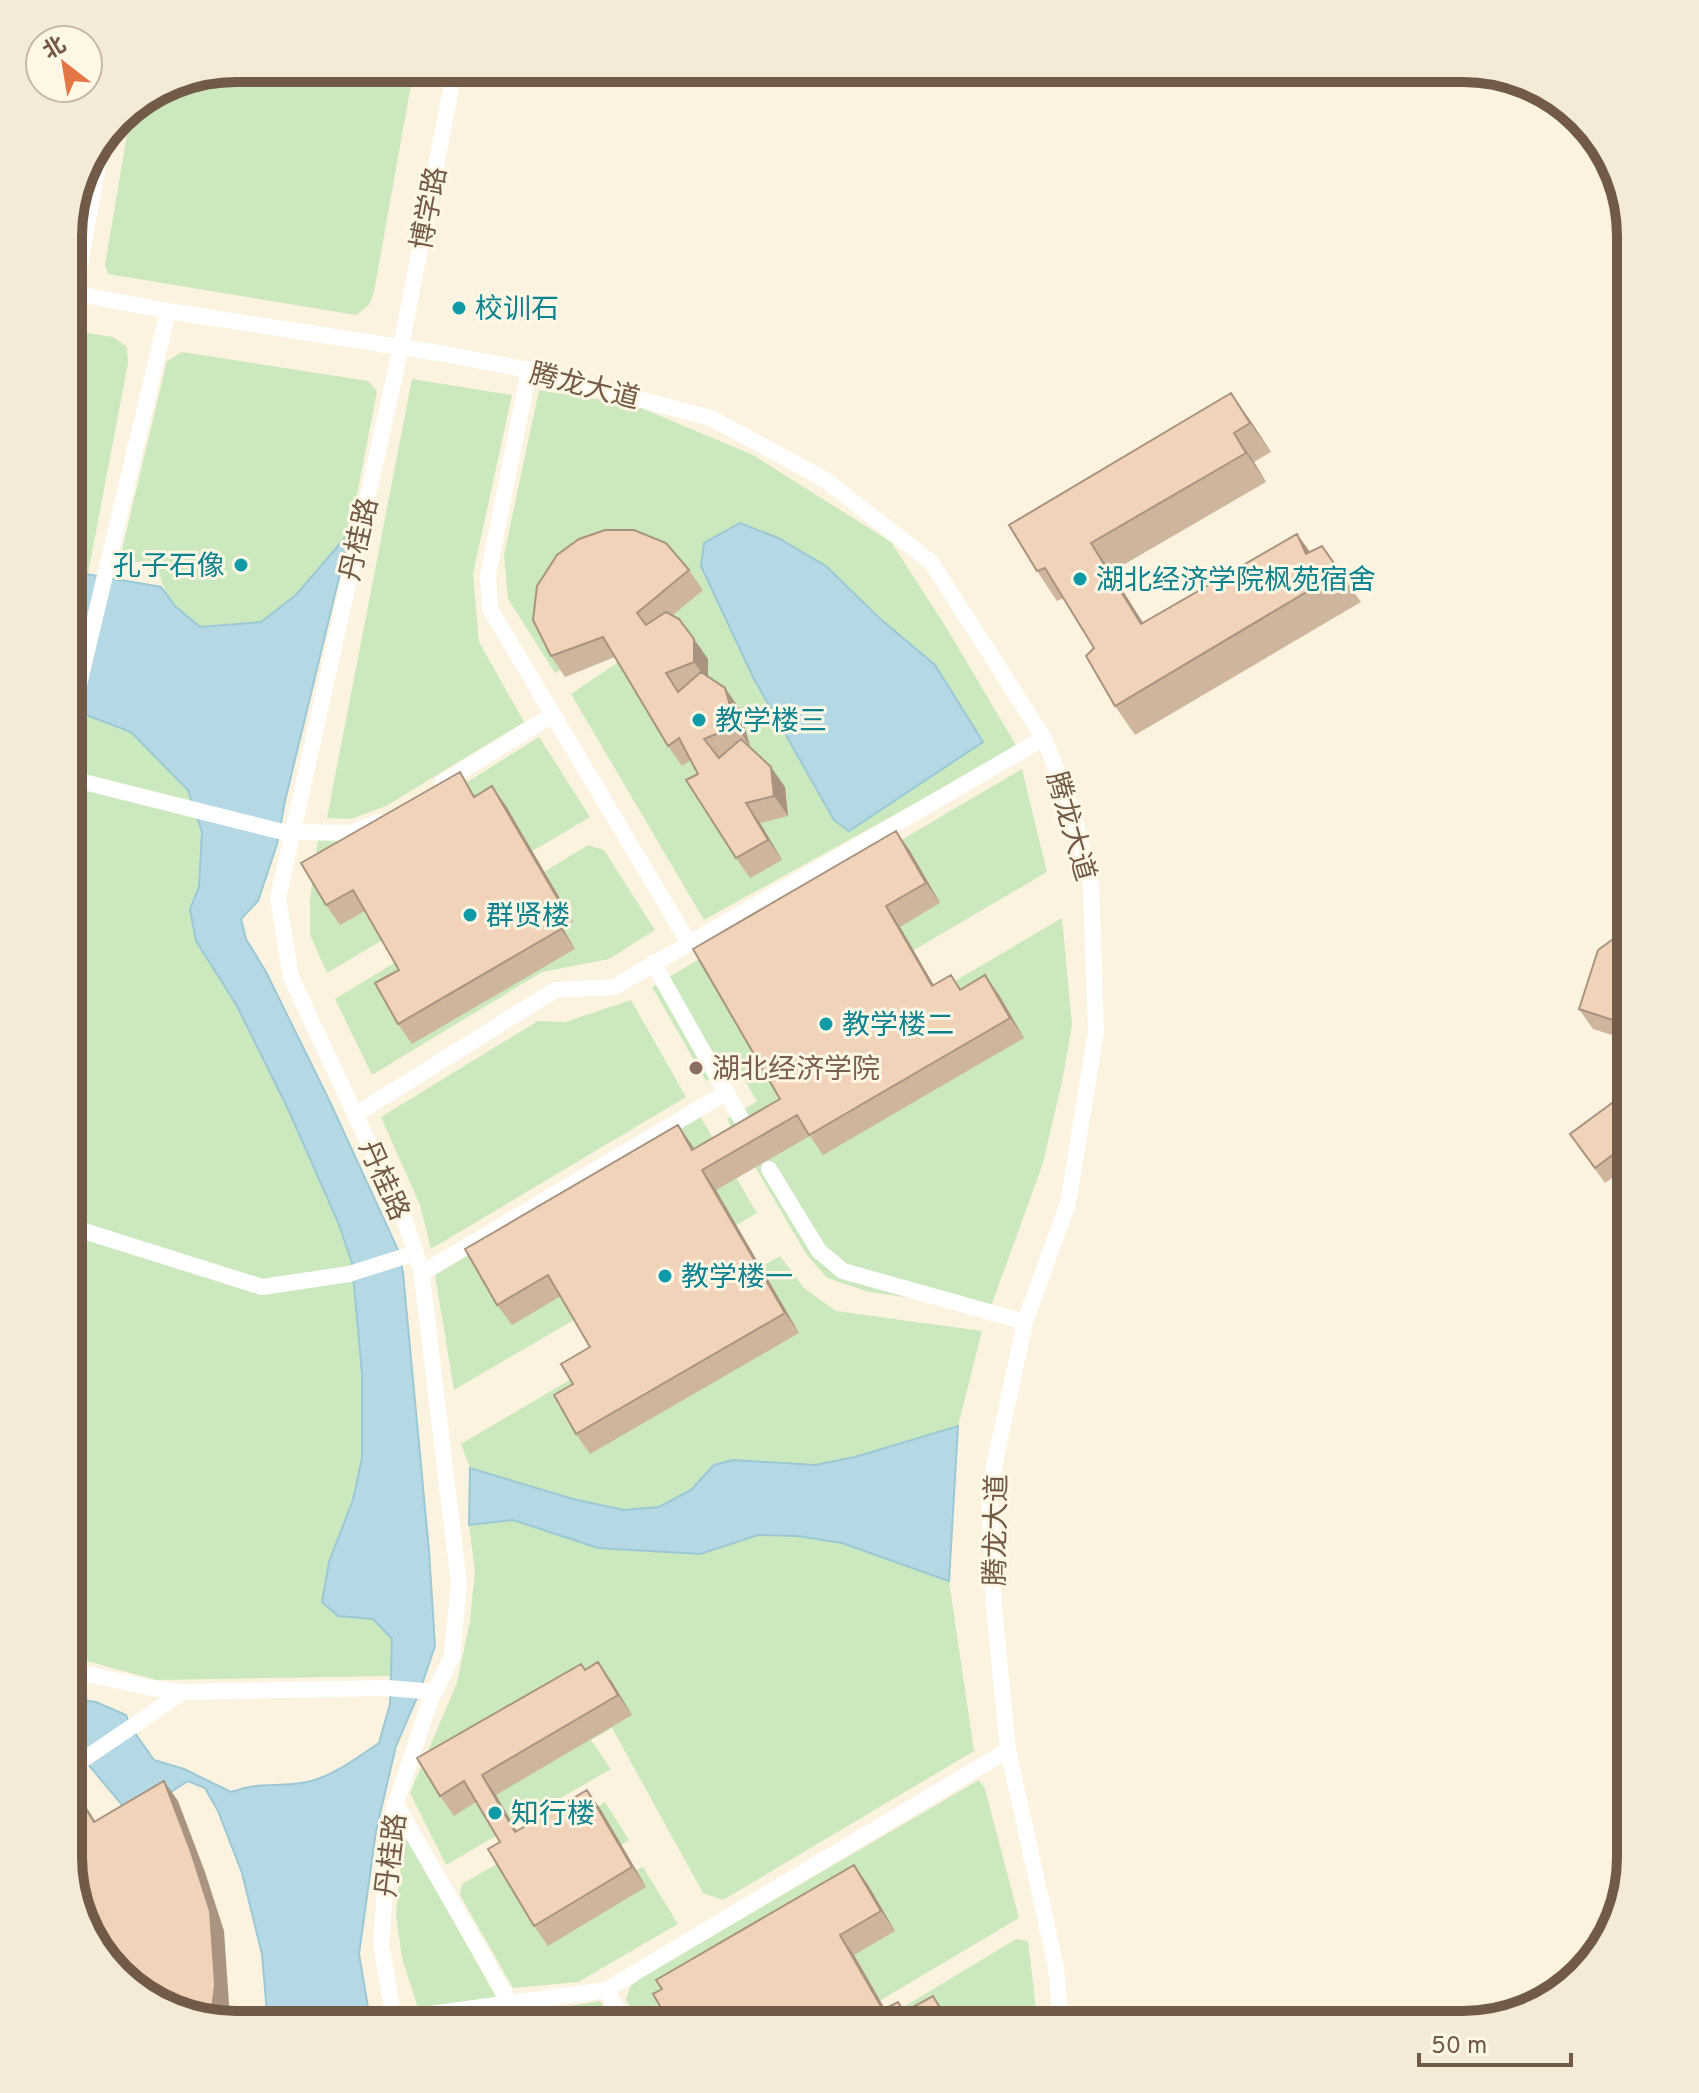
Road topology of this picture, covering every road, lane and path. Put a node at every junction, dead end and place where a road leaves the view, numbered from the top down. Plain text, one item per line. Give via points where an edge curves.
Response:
1 (452, 82) edge
2 (96, 172) edge
3 (82, 242) edge
4 (82, 294) edge
5 (168, 311) junction
6 (401, 347) junction
7 (529, 370) junction
8 (82, 672) edge
9 (551, 716) junction
10 (1044, 738) junction
11 (82, 782) edge
12 (431, 790) edge
13 (391, 814) edge
14 (288, 833) junction
15 (689, 943) junction
16 (653, 963) junction
17 (727, 1092) junction
18 (355, 1115) junction
19 (752, 1138) edge
20 (769, 1169) dead end
21 (82, 1230) edge
22 (410, 1254) junction
23 (422, 1273) junction
24 (1025, 1322) junction
25 (82, 1673) edge
26 (183, 1692) junction
27 (433, 1692) junction
28 (1008, 1750) junction
29 (82, 1760) edge
30 (395, 1803) junction
31 (606, 1990) junction
32 (510, 2003) junction
33 (393, 2011) edge
34 (462, 2011) edge
35 (619, 2011) edge
36 (1060, 2011) edge

1 - 6 street, 博学路
2 - 3 street
4 - 5 street, 腾龙大道
5 - 6 street, 腾龙大道
5 - 8 street
6 - 7 street, 腾龙大道
6 - 14 street, 丹桂路
7 - 9 street via 488,575 489,597 490,609
7 - 10 street, 腾龙大道 via 711,418 824,479 931,562
9 - 12 street
9 - 15 street
10 - 15 street
10 - 24 street, 腾龙大道 via 1073,813 1091,885 1096,1032 1068,1203
11 - 14 street
13 - 14 street via 351,833
14 - 18 street, 丹桂路 via 278,898 291,977
15 - 16 street
16 - 17 street
16 - 18 street via 614,987 555,990
17 - 19 street
17 - 23 street
18 - 22 street, 丹桂路 via 405,1221
20 - 24 street via 819,1251 843,1271
21 - 22 street via 262,1287 349,1274
22 - 23 street, 丹桂路
23 - 27 street, 丹桂路 via 459,1584 452,1656
24 - 28 street, 腾龙大道 via 989,1490
25 - 26 street
26 - 27 street
26 - 29 street
27 - 30 street, 丹桂路
28 - 31 street
28 - 36 street, 腾龙大道 via 1056,1967
30 - 32 street
30 - 33 street, 丹桂路 via 381,1944
31 - 32 street
31 - 35 street
32 - 34 street

